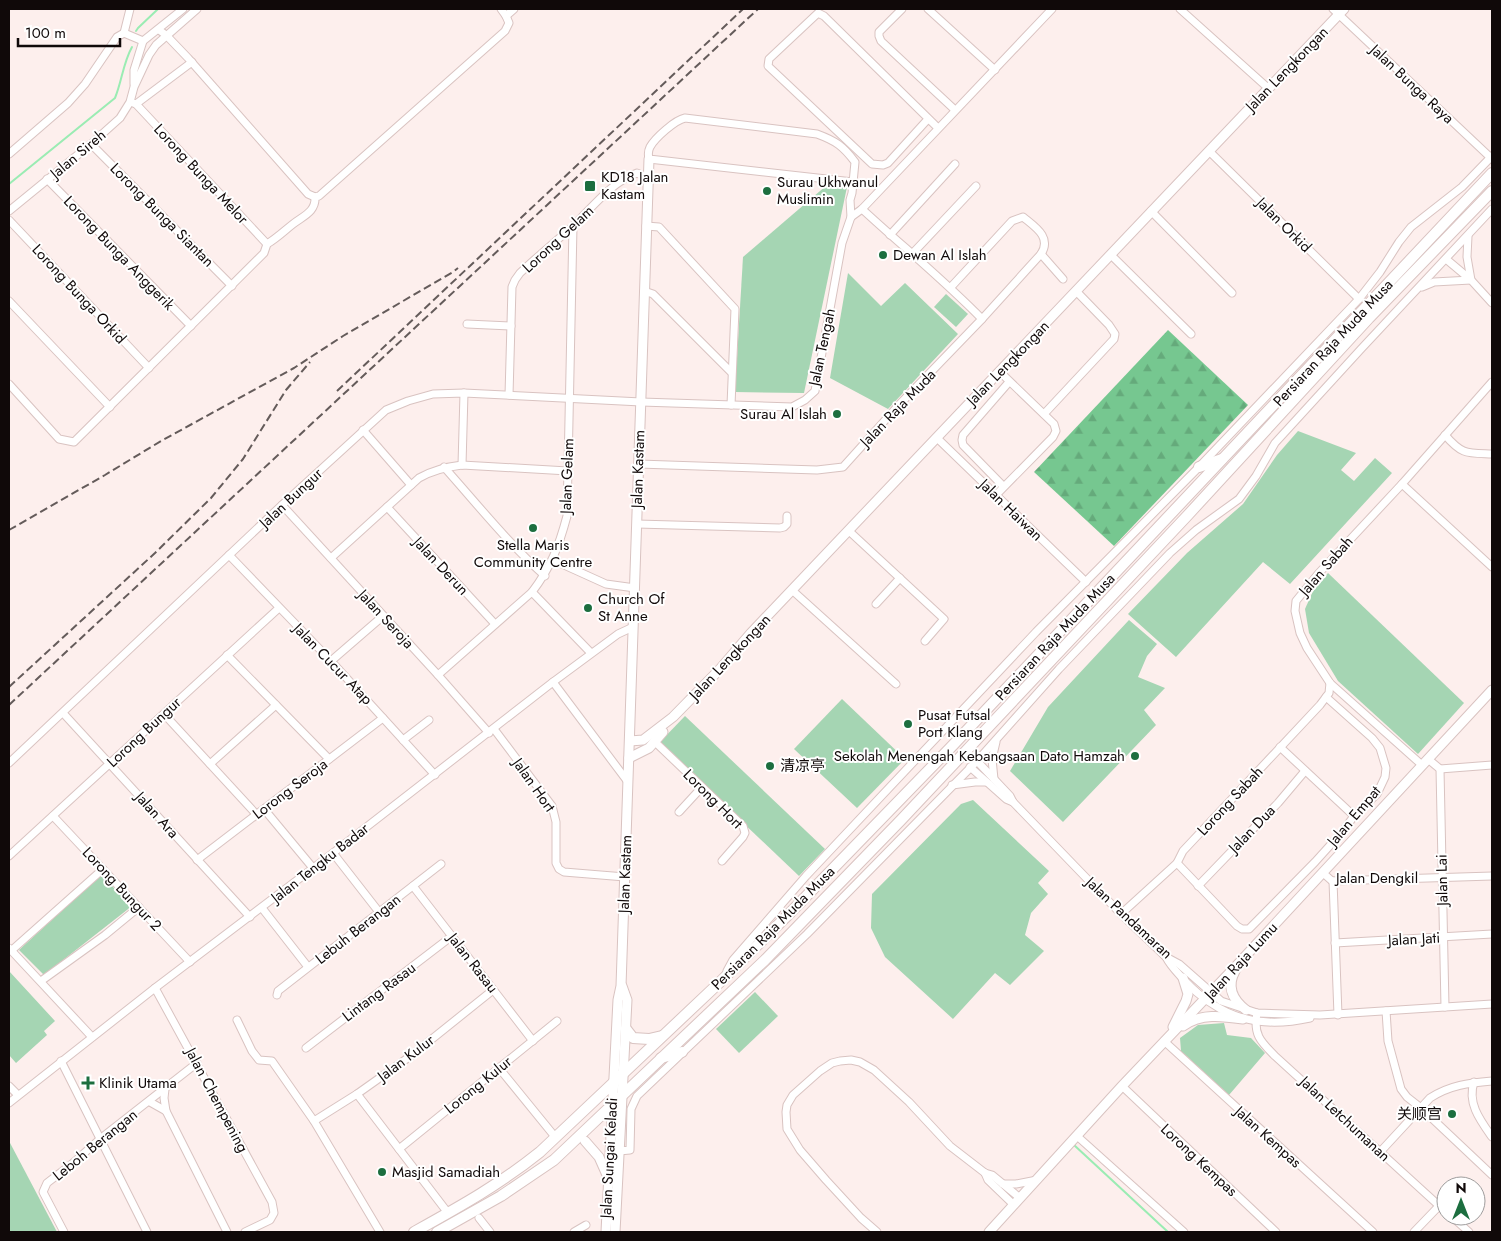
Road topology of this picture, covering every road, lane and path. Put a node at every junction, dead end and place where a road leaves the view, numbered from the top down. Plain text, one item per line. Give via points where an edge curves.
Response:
1 (130, 9) edge
2 (183, 9) edge
3 (197, 9) edge
4 (501, 9) edge
5 (514, 9) edge
6 (902, 9) edge
7 (928, 9) edge
8 (1052, 9) edge
9 (1180, 9) edge
10 (1339, 11) edge
11 (506, 16) junction
12 (159, 30) junction
13 (124, 33) junction
14 (166, 35) junction
15 (143, 41) junction
16 (192, 62) junction
17 (994, 70) junction
18 (134, 87) junction
19 (1268, 88) junction
20 (133, 103) junction
21 (955, 110) junction
22 (928, 119) junction
23 (938, 128) junction
24 (91, 144) junction
25 (1209, 151) junction
26 (9, 154) edge
27 (1491, 157) edge
28 (649, 159) junction
29 (955, 164) dead end
30 (1492, 173) edge
31 (648, 178) junction
32 (47, 180) junction
33 (853, 182) junction
34 (976, 186) dead end
35 (1492, 191) edge
36 (315, 198) junction
37 (862, 209) junction
38 (1492, 210) edge
39 (9, 211) edge
40 (1151, 211) junction
41 (851, 218) junction
42 (9, 220) edge
43 (573, 226) junction
44 (646, 226) junction
45 (890, 235) junction
46 (1468, 236) junction
47 (267, 244) junction
48 (912, 254) junction
49 (1041, 254) junction
50 (1111, 255) junction
51 (1446, 259) junction
52 (1064, 279) dead end
53 (1471, 280) junction
54 (232, 286) junction
55 (951, 287) junction
56 (1418, 289) junction
57 (644, 291) junction
58 (1076, 291) junction
59 (1232, 293) dead end
60 (1359, 299) junction
61 (9, 301) edge
62 (1492, 303) edge
63 (982, 320) junction
64 (467, 324) dead end
65 (191, 326) junction
66 (511, 326) junction
67 (1190, 334) dead end
68 (149, 368) junction
69 (731, 372) junction
70 (999, 372) junction
71 (1009, 382) junction
72 (1492, 382) edge
73 (9, 384) edge
74 (464, 394) junction
75 (509, 395) junction
76 (569, 398) junction
77 (641, 402) junction
78 (731, 405) junction
79 (110, 408) junction
80 (1044, 414) junction
81 (363, 430) junction
82 (1444, 435) junction
83 (937, 438) junction
84 (1492, 454) edge
85 (1224, 458) junction
86 (639, 464) junction
87 (462, 465) junction
88 (444, 467) junction
89 (1199, 467) junction
90 (568, 471) junction
91 (1402, 484) junction
92 (411, 485) junction
93 (1003, 486) junction
94 (996, 495) junction
95 (282, 505) junction
96 (387, 507) junction
97 (787, 516) dead end
98 (637, 524) junction
99 (849, 530) junction
100 (229, 555) junction
101 (331, 558) junction
102 (554, 560) junction
103 (1492, 567) edge
104 (545, 576) junction
105 (900, 578) junction
106 (1086, 582) junction
107 (634, 588) junction
108 (793, 591) junction
109 (532, 592) junction
110 (876, 604) dead end
111 (279, 608) junction
112 (383, 616) junction
113 (495, 624) junction
114 (633, 627) junction
115 (925, 641) dead end
116 (592, 653) junction
117 (227, 655) junction
118 (331, 661) junction
119 (438, 675) junction
120 (553, 682) junction
121 (1330, 683) junction
122 (896, 684) dead end
123 (1492, 690) edge
124 (1326, 696) junction
125 (276, 705) junction
126 (63, 713) junction
127 (164, 714) junction
128 (673, 717) junction
129 (383, 718) junction
130 (430, 720) dead end
131 (1377, 725) junction
132 (491, 731) junction
133 (1368, 734) junction
134 (403, 740) junction
135 (997, 740) junction
136 (630, 741) junction
137 (654, 741) junction
138 (1280, 747) junction
139 (629, 758) junction
140 (329, 759) junction
141 (977, 761) junction
142 (1425, 762) junction
143 (9, 763) edge
144 (110, 764) junction
145 (210, 764) junction
146 (1492, 765) edge
147 (970, 768) junction
148 (1440, 769) junction
149 (1306, 771) junction
150 (435, 775) junction
151 (990, 781) junction
152 (628, 782) junction
153 (952, 785) junction
154 (702, 787) junction
155 (264, 809) junction
156 (679, 812) dead end
157 (256, 814) junction
158 (53, 816) junction
159 (1354, 816) junction
160 (333, 854) junction
161 (9, 856) edge
162 (197, 860) junction
163 (722, 861) dead end
164 (1177, 863) junction
165 (441, 864) dead end
166 (313, 868) junction
167 (103, 869) junction
168 (1323, 873) junction
169 (1492, 876) edge
170 (625, 877) junction
171 (1442, 877) junction
172 (1334, 880) junction
173 (413, 886) junction
174 (1198, 886) junction
175 (139, 907) junction
176 (262, 908) junction
177 (379, 912) junction
178 (1122, 914) junction
179 (250, 917) junction
180 (1492, 934) edge
181 (452, 936) junction
182 (1444, 937) junction
183 (1335, 943) junction
184 (10, 949) edge
185 (1166, 957) junction
186 (190, 962) junction
187 (1238, 964) junction
188 (308, 967) junction
189 (1183, 978) junction
190 (42, 982) junction
191 (720, 982) junction
192 (622, 986) junction
193 (155, 988) junction
194 (493, 990) junction
195 (277, 994) dead end
196 (1208, 996) junction
197 (1492, 1004) edge
198 (1445, 1007) junction
199 (1386, 1011) junction
200 (1244, 1015) junction
201 (1338, 1015) junction
202 (1256, 1017) junction
203 (237, 1020) dead end
204 (558, 1021) dead end
205 (626, 1029) junction
206 (665, 1035) junction
207 (92, 1037) junction
208 (1167, 1038) junction
209 (533, 1041) junction
210 (306, 1048) dead end
211 (682, 1052) junction
212 (658, 1059) junction
213 (61, 1061) junction
214 (197, 1063) junction
215 (499, 1068) junction
216 (624, 1074) junction
217 (1492, 1081) edge
218 (1474, 1082) junction
219 (613, 1084) junction
220 (9, 1086) edge
221 (1122, 1086) junction
222 (165, 1090) junction
223 (357, 1094) junction
224 (622, 1094) junction
225 (18, 1095) junction
226 (150, 1102) junction
227 (9, 1103) edge
228 (612, 1104) junction
229 (1421, 1108) junction
230 (166, 1111) junction
231 (314, 1121) junction
232 (1077, 1136) junction
233 (1492, 1137) edge
234 (556, 1138) junction
235 (100, 1139) junction
236 (585, 1141) dead end
237 (399, 1149) junction
238 (619, 1151) junction
239 (1381, 1152) junction
240 (1491, 1171) edge
241 (985, 1172) junction
242 (608, 1178) junction
243 (1037, 1180) junction
244 (1003, 1184) junction
245 (1017, 1202) junction
246 (1436, 1204) edge
247 (1436, 1208) edge
248 (448, 1213) junction
249 (479, 1218) dead end
250 (586, 1225) dead end
251 (995, 1229) edge
252 (64, 1232) edge
253 (148, 1232) edge
254 (227, 1232) edge
255 (245, 1232) edge
256 (380, 1232) edge
257 (414, 1232) edge
258 (437, 1232) edge
259 (490, 1232) edge
260 (574, 1232) edge
261 (606, 1232) edge
262 (616, 1232) edge
263 (877, 1232) edge
264 (989, 1232) edge
265 (1184, 1232) edge
266 (1276, 1232) edge
267 (1373, 1232) edge
268 (1414, 1232) edge

1 - 13 street
2 - 12 street
3 - 14 street, Jalan Sireh
4 - 11 street
5 - 11 street
6 - 21 street via 879,32 881,41
7 - 17 street
8 - 17 street
9 - 19 street
10 - 19 street, Jalan Lengkongan
10 - 27 street, Jalan Bunga Raya
11 - 36 street via 509,23 505,31
12 - 14 street
12 - 15 street
13 - 15 street
13 - 26 street via 117,37 68,103
14 - 16 street
14 - 18 street, Jalan Sireh via 149,54
15 - 18 street, Jalan Sireh via 134,70
16 - 20 street
16 - 36 street via 308,194
17 - 21 street
18 - 20 street, Jalan Sireh
19 - 25 street, Jalan Lengkongan
20 - 24 street, Jalan Sireh
20 - 47 street, Lorong Bunga Melor
21 - 23 street
22 - 22 street via 824,16 815,14 769,59 768,66 872,164 888,163
22 - 23 street
23 - 37 street
24 - 32 street, Jalan Sireh
24 - 54 street, Lorong Bunga Siantan
25 - 40 street, Jalan Lengkongan
25 - 60 street, Jalan Orkid
27 - 60 street via 1462,187 1411,227
28 - 31 street, Jalan Kastam
28 - 33 street
28 - 33 street, Jalan Tengah via 652,145 675,122 685,118 710,120 818,134 834,140 856,162
29 - 45 street
30 - 85 main road, Persiaran Raja Muda Musa
31 - 43 street, Lorong Gelam via 637,173 626,177
31 - 44 street, Jalan Kastam
32 - 39 street, Jalan Sireh
32 - 65 street, Lorong Bunga Anggerik
33 - 41 street, Jalan Tengah
34 - 48 street
35 - 212 main road, Persiaran Raja Muda Musa via 1369,318 834,890 765,960
36 - 47 street via 308,215
37 - 41 street
37 - 45 street
38 - 46 street
40 - 50 street, Jalan Lengkongan
40 - 59 street
41 - 78 street, Jalan Tengah via 842,243 815,391 792,407
42 - 68 street, Lorong Bunga Orkid
43 - 66 street, Lorong Gelam via 515,280
43 - 76 street, Jalan Gelam
44 - 57 street, Jalan Kastam
44 - 69 street via 659,228 735,310
45 - 48 street
46 - 51 street
46 - 53 street
47 - 54 street via 264,253
48 - 55 street
49 - 52 street
49 - 55 street via 1044,235 1023,216 1012,221
49 - 63 street, Jalan Raja Muda
50 - 58 street, Jalan Lengkongan
50 - 67 street
51 - 53 street
51 - 56 street
53 - 56 street via 1434,282
53 - 62 street
54 - 65 street
55 - 63 street
56 - 135 street via 1275,443 1242,495 1170,553
57 - 69 street via 653,294
57 - 77 street, Jalan Kastam
58 - 70 street, Jalan Lengkongan
58 - 80 street via 1116,334
60 - 89 street
61 - 79 street
63 - 86 street, Jalan Raja Muda via 843,467 817,470
64 - 66 street
65 - 68 street
66 - 75 street, Lorong Gelam
68 - 79 street
69 - 78 street
70 - 71 street
70 - 83 street, Jalan Lengkongan
71 - 80 street
71 - 93 street via 962,440 963,445
72 - 82 street, Jalan Sabah
73 - 79 street via 60,439 74,442
74 - 75 street, Jalan Bungur
74 - 81 street, Jalan Bungur via 433,394 408,401 386,410
74 - 87 street
75 - 76 street, Jalan Bungur
76 - 77 street, Jalan Bungur
76 - 90 street, Jalan Gelam
77 - 78 street, Jalan Tengah
77 - 86 street, Jalan Kastam
80 - 93 street via 1054,424 1054,437
81 - 92 street
81 - 95 street, Jalan Bungur
82 - 84 street via 1456,448 1465,452
82 - 91 street, Jalan Sabah
83 - 94 street, Jalan Haiwan
83 - 99 street, Jalan Lengkongan
85 - 89 main road
85 - 191 main road, Persiaran Raja Muda Musa via 954,744
86 - 98 street, Jalan Kastam
87 - 88 street
87 - 90 street
88 - 92 street
88 - 104 street
89 - 106 street
90 - 102 street, Jalan Gelam via 567,516
91 - 103 street
91 - 121 street, Jalan Sabah via 1296,601 1300,633
92 - 96 street
93 - 94 street
94 - 106 street, Jalan Haiwan
95 - 100 street, Jalan Bungur
95 - 101 street, Jalan Seroja
96 - 101 street
96 - 113 street, Jalan Derun
97 - 98 street via 786,524 780,528
98 - 107 street, Jalan Kastam
99 - 105 street
99 - 108 street, Jalan Lengkongan
100 - 111 street, Jalan Cucur Atap
100 - 126 street, Jalan Bungur
101 - 112 street, Jalan Seroja
102 - 104 street, Jalan Gelam
102 - 107 street via 606,584
104 - 109 street, Jalan Gelam
105 - 110 street
105 - 115 street via 944,619
106 - 191 street via 806,876 733,960
107 - 114 street, Jalan Kastam
108 - 122 street
108 - 128 street, Jalan Lengkongan
109 - 113 street, Jalan Gelam
109 - 116 street
111 - 117 street, Lorong Bungur
111 - 118 street, Jalan Cucur Atap
112 - 118 street
112 - 119 street, Jalan Seroja
113 - 119 street, Jalan Gelam
114 - 116 street, Jalan Tengku Badar
114 - 136 street, Jalan Kastam
116 - 120 street, Jalan Tengku Badar
117 - 125 street
117 - 127 street, Lorong Bungur
118 - 129 street, Jalan Cucur Atap
119 - 132 street, Jalan Seroja
120 - 132 street, Jalan Tengku Badar
120 - 152 street
121 - 124 street, Lorong Sabah
121 - 131 street, Jalan Sabah
123 - 142 street, Jalan Raja Lumu
124 - 133 street, Jalan Empat
124 - 138 street, Lorong Sabah
125 - 140 street
125 - 145 street
126 - 143 street, Jalan Bungur
126 - 144 street, Jalan Ara
127 - 144 street, Lorong Bungur
127 - 145 street
128 - 136 street, Jalan Lengkongan via 644,740
128 - 137 street, Jalan Lengkongan
129 - 134 street, Jalan Cucur Atap
129 - 140 street, Lorong Seroja
130 - 134 street
131 - 133 street
131 - 142 street, Jalan Sabah
132 - 150 street, Jalan Tengku Badar
132 - 170 street, Jalan Hort via 552,806 559,869
133 - 159 street, Jalan Empat via 1380,748 1386,768 1385,777 1380,791
134 - 150 street, Jalan Cucur Atap
135 - 141 street
135 - 151 street
136 - 139 street, Jalan Kastam
137 - 139 street, Jalan Lengkongan via 649,748
137 - 154 street, Lorong Hort
138 - 149 street
138 - 164 street, Lorong Sabah via 1194,840
139 - 152 street, Jalan Kastam
140 - 155 street, Lorong Seroja
141 - 147 street
141 - 151 street, Jalan Pandamaran
142 - 148 street
142 - 168 street, Jalan Raja Lumu
144 - 158 street, Lorong Bungur
144 - 162 street, Jalan Ara
145 - 157 street
146 - 148 street
147 - 151 street
147 - 153 street
148 - 171 street, Jalan Lai
149 - 159 street
149 - 174 street, Jalan Dua
150 - 160 street, Jalan Tengku Badar
151 - 153 street
151 - 178 street, Jalan Pandamaran via 1010,796
152 - 170 street, Jalan Kastam
153 - 211 street via 807,934
154 - 156 street
154 - 163 street, Lorong Hort via 743,826 745,832
155 - 157 street, Lorong Seroja
155 - 166 street
157 - 162 street, Lorong Seroja
158 - 161 street, Lorong Bungur
158 - 167 street, Lorong Bungur 2
159 - 174 street, Jalan Empat via 1315,862 1249,929 1237,926
160 - 166 street, Jalan Tengku Badar
160 - 177 street
162 - 179 street, Jalan Ara
164 - 174 street
164 - 178 street, Lorong Sabah
165 - 173 street, Lebuh Berangan
166 - 176 street, Jalan Tengku Badar
167 - 175 street, Lorong Bungur 2
167 - 184 street
168 - 172 street, Jalan Dengkil
168 - 187 street, Jalan Raja Lumu
169 - 171 street, Jalan Dengkil
170 - 192 street, Jalan Kastam
171 - 172 street, Jalan Dengkil
171 - 182 street, Jalan Lai
172 - 183 street
173 - 177 street, Lebuh Berangan
173 - 181 street, Jalan Rasau
175 - 186 street, Lorong Bungur 2
175 - 190 street
176 - 179 street, Jalan Tengku Badar
176 - 188 street
177 - 188 street, Lebuh Berangan
178 - 185 street, Jalan Pandamaran
179 - 186 street, Jalan Tengku Badar
180 - 182 street, Jalan Jati
181 - 194 street, Jalan Rasau
181 - 210 street, Lintang Rasau
182 - 183 street, Jalan Jati
182 - 198 street, Jalan Lai
183 - 201 street
184 - 190 street
185 - 189 street
185 - 196 street, Jalan Pandamaran via 1179,964
186 - 193 street, Jalan Tengku Badar
187 - 196 street, Jalan Raja Lumu
187 - 200 street via 1230,981 1232,994
188 - 195 street, Lebuh Berangan
189 - 196 street
189 - 208 street via 1188,994
190 - 207 street
191 - 206 main road, Persiaran Raja Muda Musa
192 - 205 street, Jalan Kastam via 627,1000
192 - 219 street, Jalan Kastam via 618,1000
193 - 207 street, Jalan Tengku Badar
193 - 214 street, Jalan Chempening
194 - 209 street, Jalan Rasau
194 - 223 street, Jalan Kulur
196 - 200 street via 1224,1012
196 - 208 street, Jalan Raja Lumu
197 - 198 street
198 - 199 street
199 - 201 street
199 - 229 street via 1388,1041 1401,1089
200 - 202 street
200 - 208 street via 1210,1016 1187,1023
201 - 202 street
202 - 239 street, Jalan Letchumanan via 1259,1039
203 - 231 street via 252,1051 259,1060 272,1061
204 - 209 street, Lorong Kulur
205 - 206 main road via 633,1038
205 - 216 street, Jalan Kastam
206 - 216 main road, Persiaran Raja Muda Musa
207 - 213 street, Jalan Tengku Badar
208 - 221 street, Jalan Raja Lumu
208 - 267 street, Jalan Kempas
209 - 215 street, Lorong Kulur
211 - 212 main road
211 - 238 street via 632,1104 630,1150
212 - 224 main road, Persiaran Raja Muda Musa
213 - 225 street, Jalan Tengku Badar
213 - 235 street
214 - 222 street, Leboh Berangan
214 - 255 street, Jalan Chempening via 272,1202 274,1213 270,1220
215 - 234 street
215 - 237 street, Lorong Kulur
216 - 219 main road, Persiaran Raja Muda Musa
216 - 224 street, Jalan Kastam
217 - 218 street
218 - 229 street via 1439,1092
218 - 233 street via 1473,1104
219 - 228 street, Jalan Sungai Keladi
219 - 234 main road, Persiaran Raja Muda Musa
220 - 225 street
221 - 232 street, Jalan Raja Lumu
221 - 266 street, Lorong Kempas
222 - 226 street, Leboh Berangan
222 - 230 street
223 - 231 street, Jalan Kulur
223 - 237 street
224 - 228 main road, Persiaran Raja Muda Musa
224 - 238 street, Jalan Sungai Keladi
225 - 227 street, Jalan Tengku Badar
226 - 230 street
226 - 235 street, Leboh Berangan
228 - 242 street, Jalan Sungai Keladi
228 - 258 main road, Persiaran Raja Muda Musa via 554,1160 501,1196
229 - 239 street
229 - 240 street
230 - 254 street
231 - 256 street
232 - 243 street, Jalan Raja Lumu
232 - 265 street
234 - 248 main road, Persiaran Raja Muda Musa via 515,1172
235 - 252 street, Leboh Berangan via 47,1183 43,1192
235 - 253 street
236 - 242 street via 599,1157
237 - 248 street
238 - 262 street, Jalan Sungai Keladi
239 - 246 street, Jalan Letchumanan
241 - 244 street
241 - 245 street via 988,1180
241 - 263 street via 950,1146 874,1070 851,1060 832,1063 793,1094 787,1105 786,1129 826,1180
242 - 261 street, Jalan Sungai Keladi
243 - 244 street
243 - 245 street, Jalan Raja Lumu
244 - 245 street
245 - 251 street, Jalan Raja Lumu
247 - 268 street
248 - 257 main road, Persiaran Raja Muda Musa
249 - 259 street
250 - 260 street
251 - 264 street, Jalan Raja Lumu

